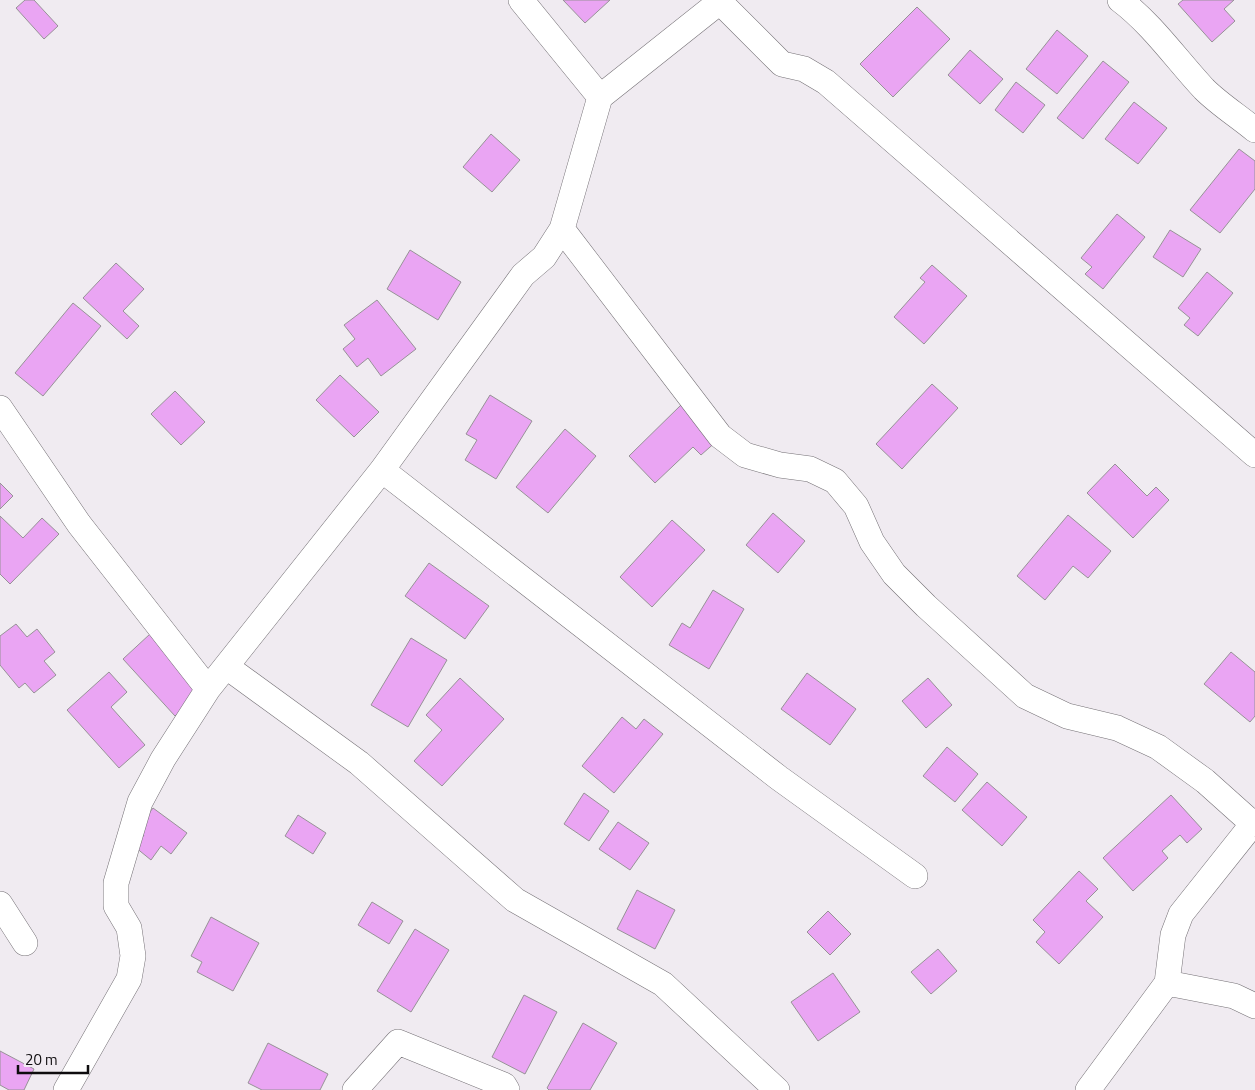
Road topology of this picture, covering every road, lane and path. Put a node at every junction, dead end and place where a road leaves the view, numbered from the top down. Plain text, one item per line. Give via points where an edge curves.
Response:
1 (521, 0) edge
2 (1120, 0) edge
3 (721, 1) edge
4 (600, 97) junction
5 (1255, 130) edge
6 (562, 229) junction
7 (0, 408) edge
8 (1255, 455) edge
9 (382, 470) junction
10 (227, 667) junction
11 (208, 689) junction
12 (1254, 822) edge
13 (915, 876) dead end
14 (0, 904) edge
15 (25, 943) dead end
16 (1167, 983) junction
17 (1255, 1006) edge
18 (66, 1090) edge
19 (355, 1090) edge
20 (507, 1090) edge
21 (778, 1090) edge
22 (1088, 1090) edge

1 - 4 street
2 - 5 street via 1168,46 1205,89
3 - 4 street
3 - 8 street via 782,64 804,69 826,82
4 - 6 street
6 - 9 street via 544,257 523,275 495,312
6 - 12 street via 720,436 745,455 810,469 835,481 856,506 872,542 894,574 1025,696 1067,716 1117,728 1158,746
7 - 11 street via 79,524
9 - 10 street
9 - 13 street via 779,778
10 - 11 street
10 - 21 street via 359,763 515,900 663,984
11 - 18 street via 140,802 116,883 116,906 128,928 133,956 128,980
12 - 16 street via 1181,914 1173,935
14 - 15 street
16 - 17 street via 1234,996
16 - 22 street
19 - 20 street via 398,1042 504,1084

